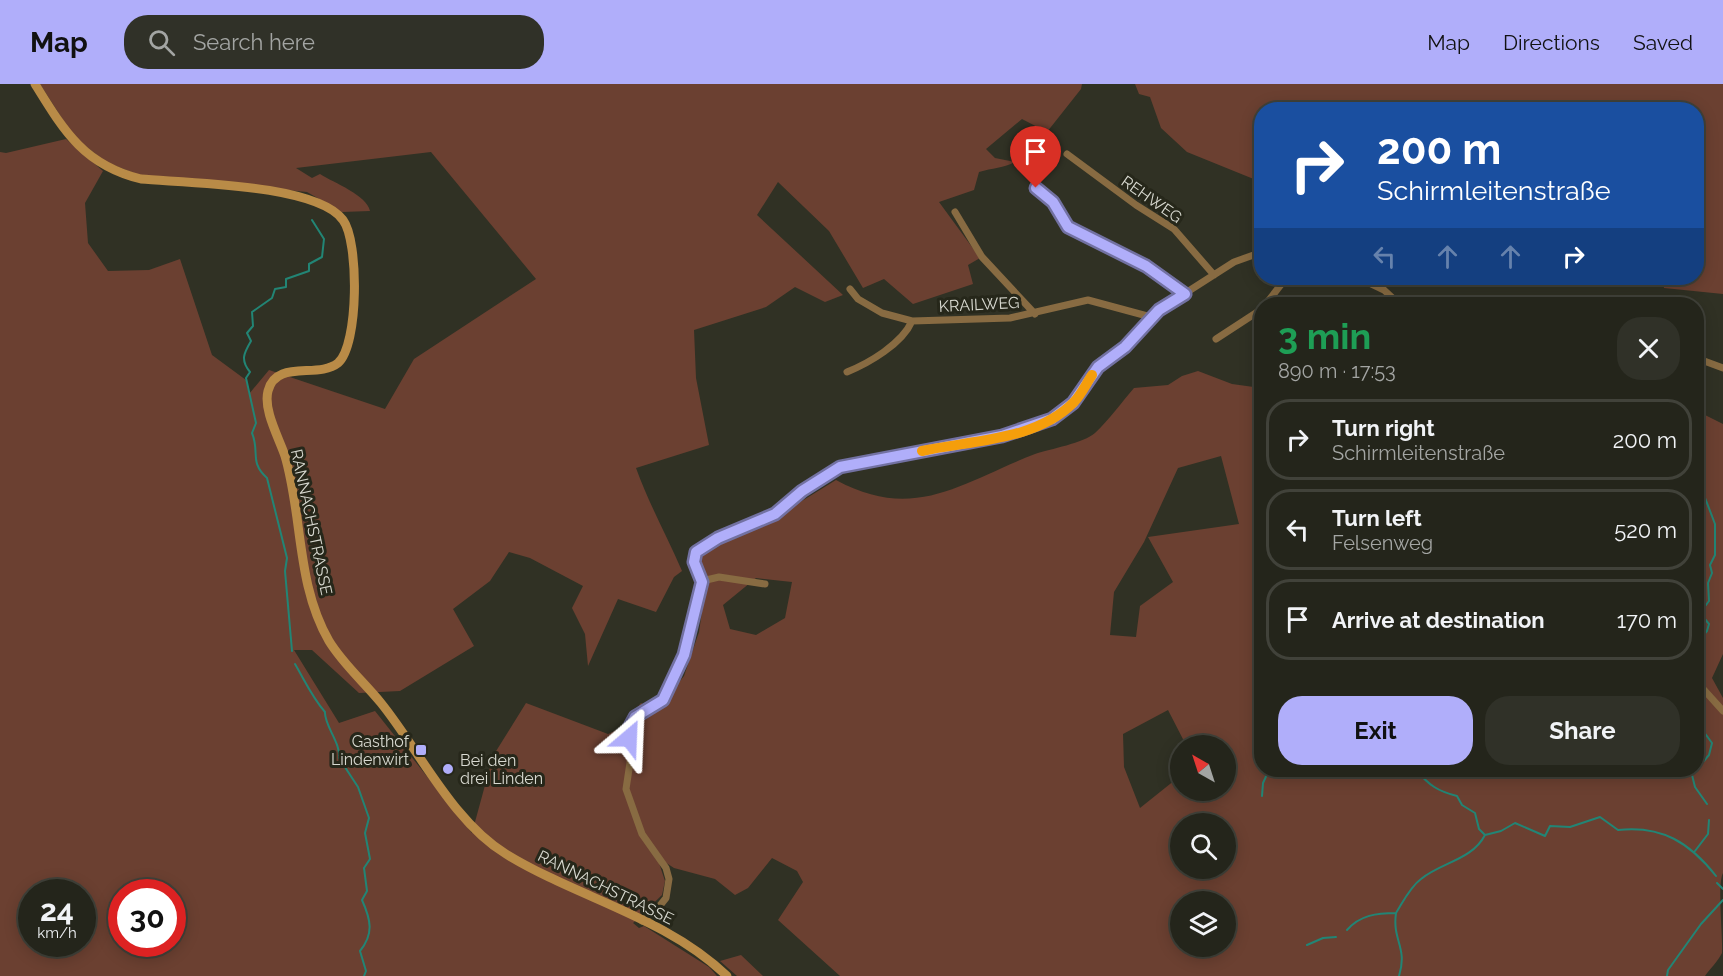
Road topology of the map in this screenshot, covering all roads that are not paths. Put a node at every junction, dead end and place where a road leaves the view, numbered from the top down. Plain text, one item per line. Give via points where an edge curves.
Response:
1 (35, 84) edge
2 (1067, 154) dead end
3 (1036, 188) dead end
4 (955, 212) dead end
5 (1254, 255) edge
6 (1214, 275) junction
7 (1281, 285) edge
8 (1374, 285) edge
9 (850, 289) dead end
10 (1185, 294) junction
11 (1271, 297) edge
12 (1392, 297) edge
13 (1035, 314) junction
14 (1254, 314) edge
15 (1151, 317) junction
16 (912, 321) junction
17 (1216, 339) dead end
18 (1704, 361) edge
19 (1723, 368) edge
20 (847, 372) dead end
21 (702, 582) junction
22 (765, 584) dead end
23 (1704, 690) edge
24 (1723, 711) edge
25 (642, 921) junction
26 (727, 976) edge

1 - 25 street, RANNACHSTRASSE via 66,134 98,161 124,175 293,194 334,210 344,220 351,242 353,295 344,356 326,369 277,376 267,393 291,478 301,560 320,624 331,644 480,834 521,862
2 - 6 street, REHWEG via 1174,229
3 - 10 street via 1053,202 1068,227 1146,266
4 - 13 street via 982,257
5 - 6 street
6 - 10 street
7 - 11 street
8 - 12 street
9 - 16 street, KRAILWEG via 882,313
10 - 15 street
13 - 15 street, KRAILWEG via 1088,300
13 - 16 street, KRAILWEG
14 - 17 street
15 - 21 street via 1125,347 1098,367 1073,403 1052,419 1002,436 840,467 775,514 718,538 696,552 694,562
16 - 20 street via 909,329 890,346
18 - 19 street
21 - 22 street via 719,577
21 - 25 street via 688,643 667,694 635,717 629,728 631,756 626,789 642,834 669,879 666,898
23 - 24 street
25 - 26 street, RANNACHSTRASSE via 708,957

